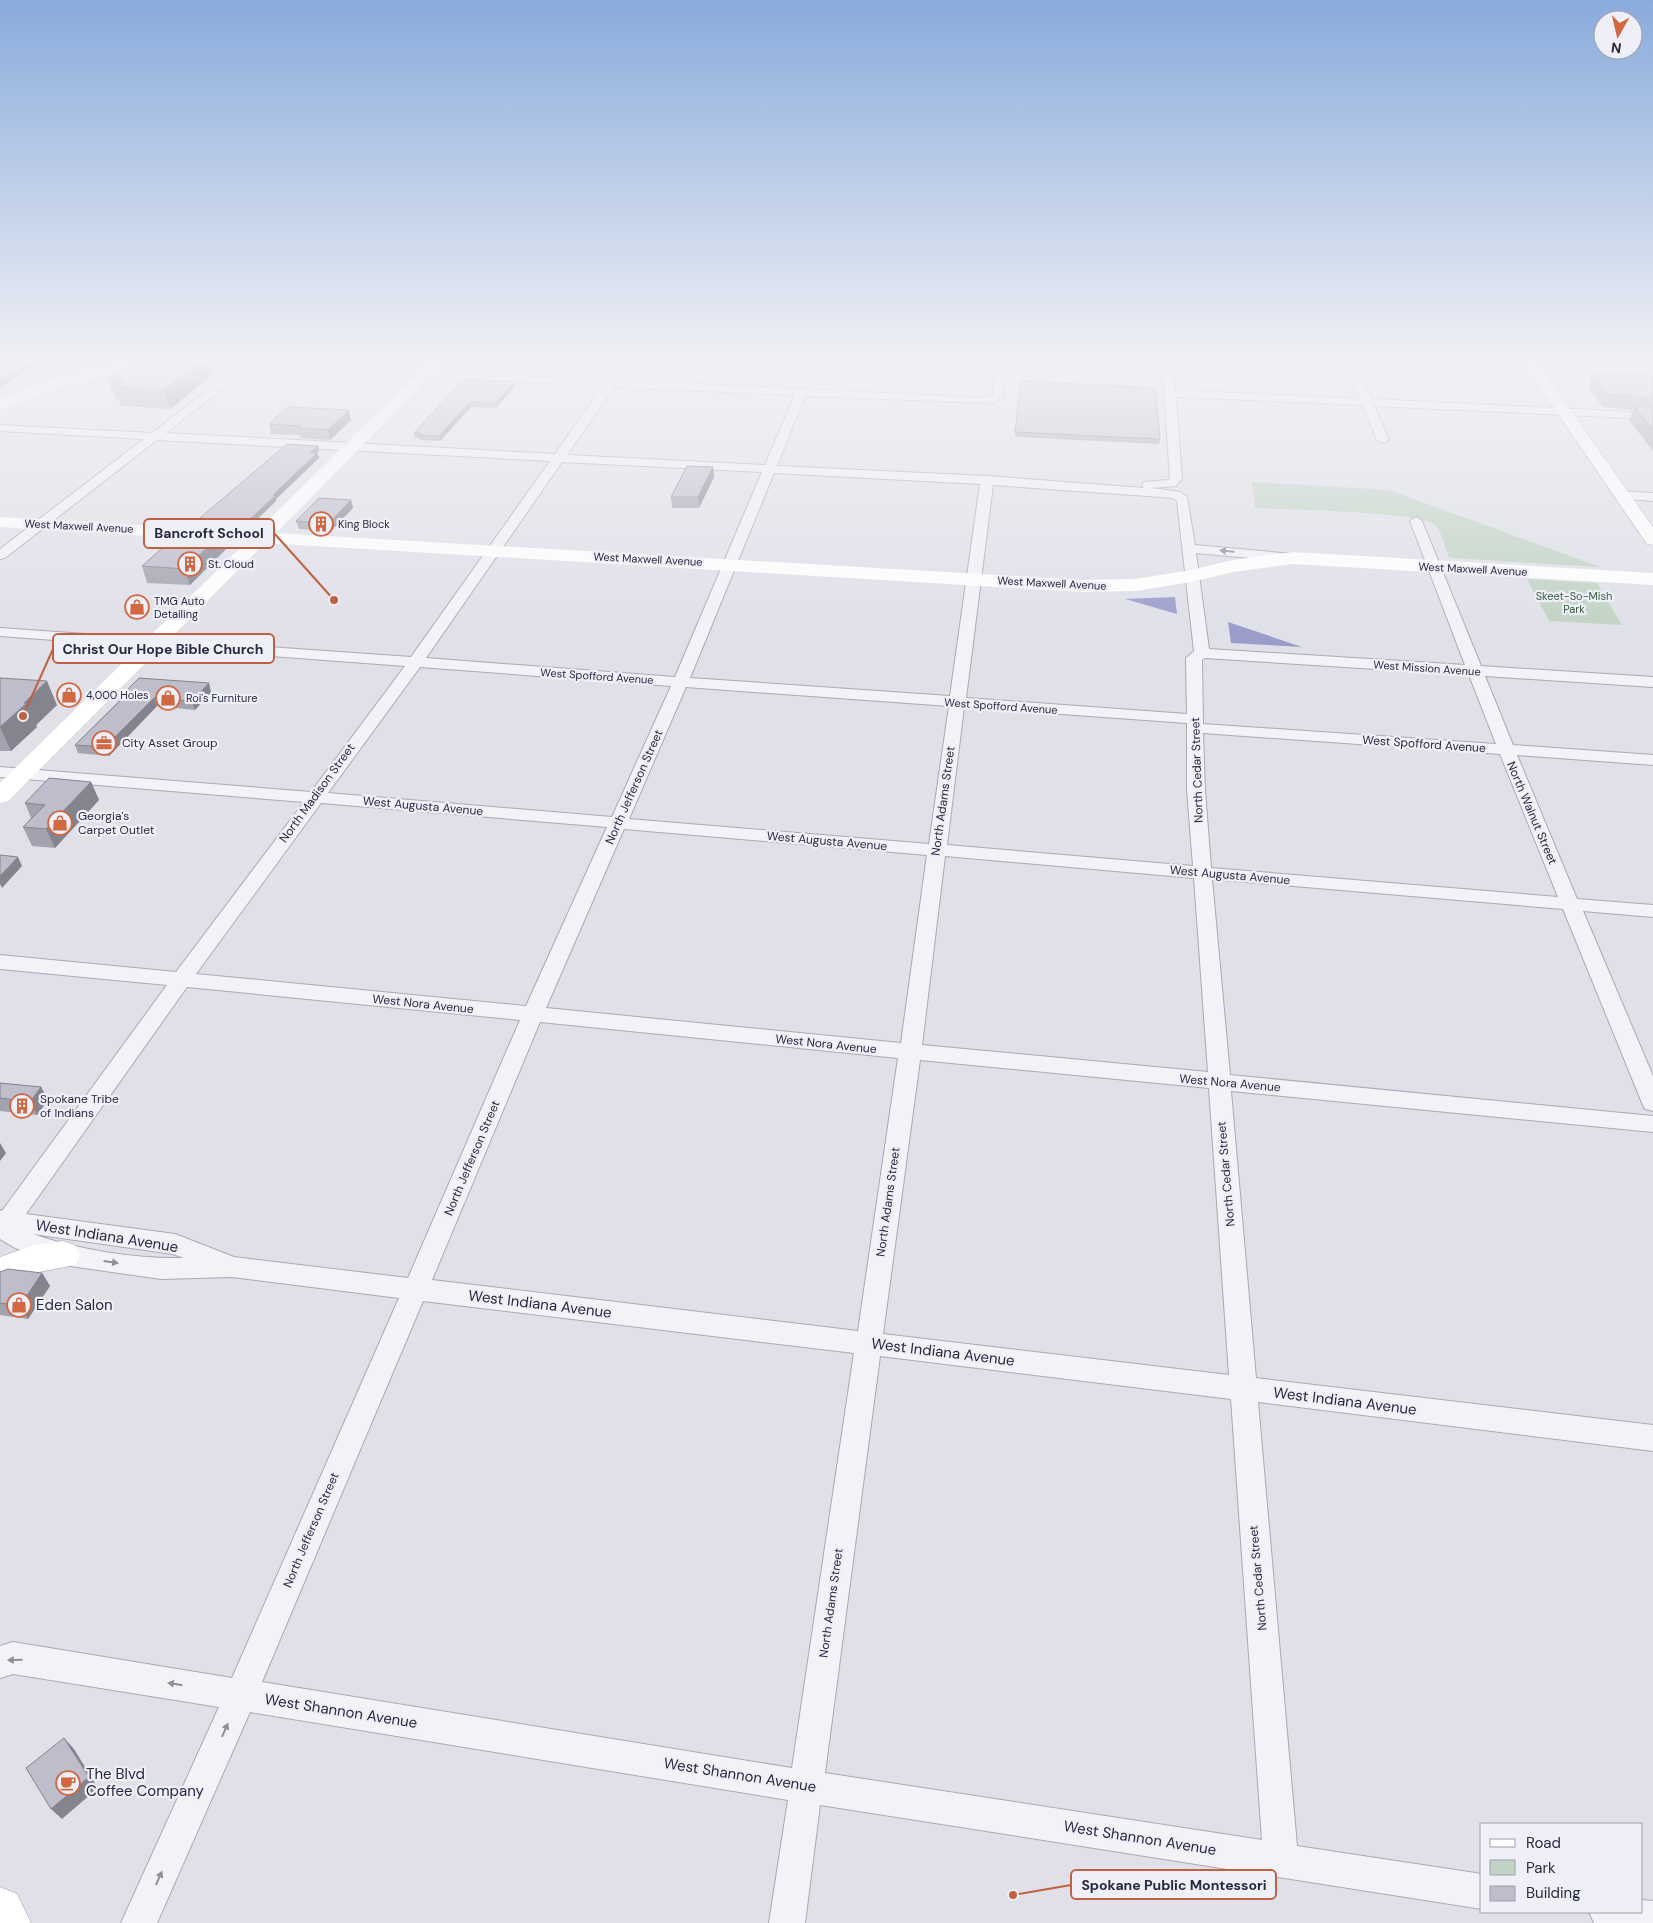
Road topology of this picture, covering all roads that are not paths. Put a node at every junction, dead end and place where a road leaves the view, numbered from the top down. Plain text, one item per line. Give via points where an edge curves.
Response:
1 (132, 453) edge
2 (348, 453) edge
3 (472, 453) edge
4 (563, 453) edge
5 (775, 453) edge
6 (1174, 453) edge
7 (1591, 453) edge
8 (560, 457) junction
9 (768, 469) junction
10 (987, 480) junction
11 (1174, 489) junction
12 (1620, 495) junction
13 (1653, 496) edge
14 (1416, 521) dead end
15 (0, 522) edge
16 (40, 524) junction
17 (263, 537) junction
18 (1653, 540) edge
19 (1189, 548) junction
20 (495, 550) junction
21 (0, 555) edge
22 (1293, 558) junction
23 (731, 564) junction
24 (1434, 567) junction
25 (1191, 576) junction
26 (975, 579) junction
27 (1653, 579) edge
28 (0, 632) edge
29 (154, 644) junction
30 (1202, 652) junction
31 (415, 663) junction
32 (1474, 671) junction
33 (680, 682) junction
34 (1653, 682) edge
35 (958, 703) junction
36 (1195, 723) junction
37 (1506, 749) junction
38 (1653, 760) edge
39 (0, 772) edge
40 (22, 774) junction
41 (0, 796) edge
42 (314, 797) junction
43 (618, 823) junction
44 (936, 851) junction
45 (1202, 872) junction
46 (1571, 905) junction
47 (1653, 911) edge
48 (0, 962) edge
49 (180, 980) junction
50 (533, 1014) junction
51 (910, 1052) junction
52 (1219, 1082) junction
53 (1653, 1103) edge
54 (1653, 1124) edge
55 (4, 1221) edge
56 (63, 1256) junction
57 (232, 1267) junction
58 (0, 1272) edge
59 (415, 1289) junction
60 (868, 1343) junction
61 (1244, 1388) junction
62 (1653, 1438) edge
63 (0, 1662) edge
64 (241, 1695) junction
65 (806, 1786) junction
66 (1281, 1860) junction
67 (1480, 1892) edge
68 (0, 1911) edge
69 (1614, 1913) edge
70 (1653, 1919) edge
71 (7, 1923) edge
72 (139, 1923) edge
73 (786, 1923) edge

1 - 16 street
2 - 17 street
3 - 8 street
4 - 8 street, North Madison Street
5 - 9 street, North Jefferson Street
6 - 11 street, North Cedar Street
7 - 12 street
8 - 9 street
8 - 20 street, North Madison Street
9 - 10 street
9 - 23 street, North Jefferson Street
10 - 11 street
10 - 26 street, North Adams Street
11 - 19 street, North Cedar Street via 1183,500
12 - 13 street
12 - 18 street
14 - 24 street, North Walnut Street
15 - 16 street, West Maxwell Avenue
16 - 17 street, West Maxwell Avenue
16 - 21 street
17 - 20 street, West Maxwell Avenue
17 - 29 street
22 -> 19 street, West Maxwell Avenue
19 - 25 street, North Cedar Street
20 - 23 street, West Maxwell Avenue
20 - 31 street, North Madison Street
22 - 24 street, West Maxwell Avenue
22 - 25 street, West Maxwell Avenue via 1233,566
23 - 26 street, West Maxwell Avenue
23 - 33 street, North Jefferson Street
24 - 27 street, West Maxwell Avenue
24 - 32 street, North Walnut Street
25 - 26 street, West Maxwell Avenue via 1136,585 1082,586
25 - 30 street, North Cedar Street
26 - 35 street, North Adams Street
28 - 29 street, West Spofford Avenue
29 - 31 street, West Spofford Avenue
29 - 40 street
30 - 32 street, West Mission Avenue
30 - 36 street, North Cedar Street via 1194,658
31 - 33 street, West Spofford Avenue
31 - 42 street, North Madison Street
32 - 34 street, West Mission Avenue
32 - 37 street, North Walnut Street
33 - 35 street, West Spofford Avenue
33 - 43 street, North Jefferson Street
35 - 36 street, West Spofford Avenue
35 - 44 street, North Adams Street
36 - 37 street, West Spofford Avenue
36 - 45 street, North Cedar Street
37 - 38 street, West Spofford Avenue
37 - 46 street, North Walnut Street
39 - 40 street, West Augusta Avenue
40 - 41 street
40 - 42 street, West Augusta Avenue
42 - 43 street, West Augusta Avenue
42 - 49 street, North Madison Street
43 - 44 street, West Augusta Avenue
43 - 50 street, North Jefferson Street
44 - 45 street, West Augusta Avenue
44 - 51 street, North Adams Street
45 - 46 street, West Augusta Avenue
45 - 52 street, North Cedar Street
46 - 47 street, West Augusta Avenue
46 - 53 street, North Walnut Street
48 - 49 street, West Nora Avenue
49 - 50 street, West Nora Avenue
49 - 55 street, North Madison Street
50 - 51 street, West Nora Avenue
50 - 59 street, North Jefferson Street
51 - 52 street, West Nora Avenue
51 - 60 street, North Adams Street
52 - 54 street, West Nora Avenue
52 - 61 street, North Cedar Street
55 - 56 street, West Indiana Avenue via 12,1235
55 - 57 street, West Indiana Avenue via 175,1244
56 -> 57 street, West Indiana Avenue via 161,1269
56 - 58 street via 31,1260
57 - 59 street, West Indiana Avenue
59 - 60 street, West Indiana Avenue
59 - 64 street, North Jefferson Street
60 - 61 street, West Indiana Avenue
60 - 65 street, North Adams Street
61 - 62 street, West Indiana Avenue
61 - 66 street, North Cedar Street
64 -> 63 street, West Shannon Avenue via 13,1658
64 - 65 street, West Shannon Avenue
72 -> 64 street, North Jefferson Street
65 - 66 street, West Shannon Avenue
65 - 73 street, North Adams Street
66 - 67 street, West Shannon Avenue
68 - 71 street
69 - 70 street

